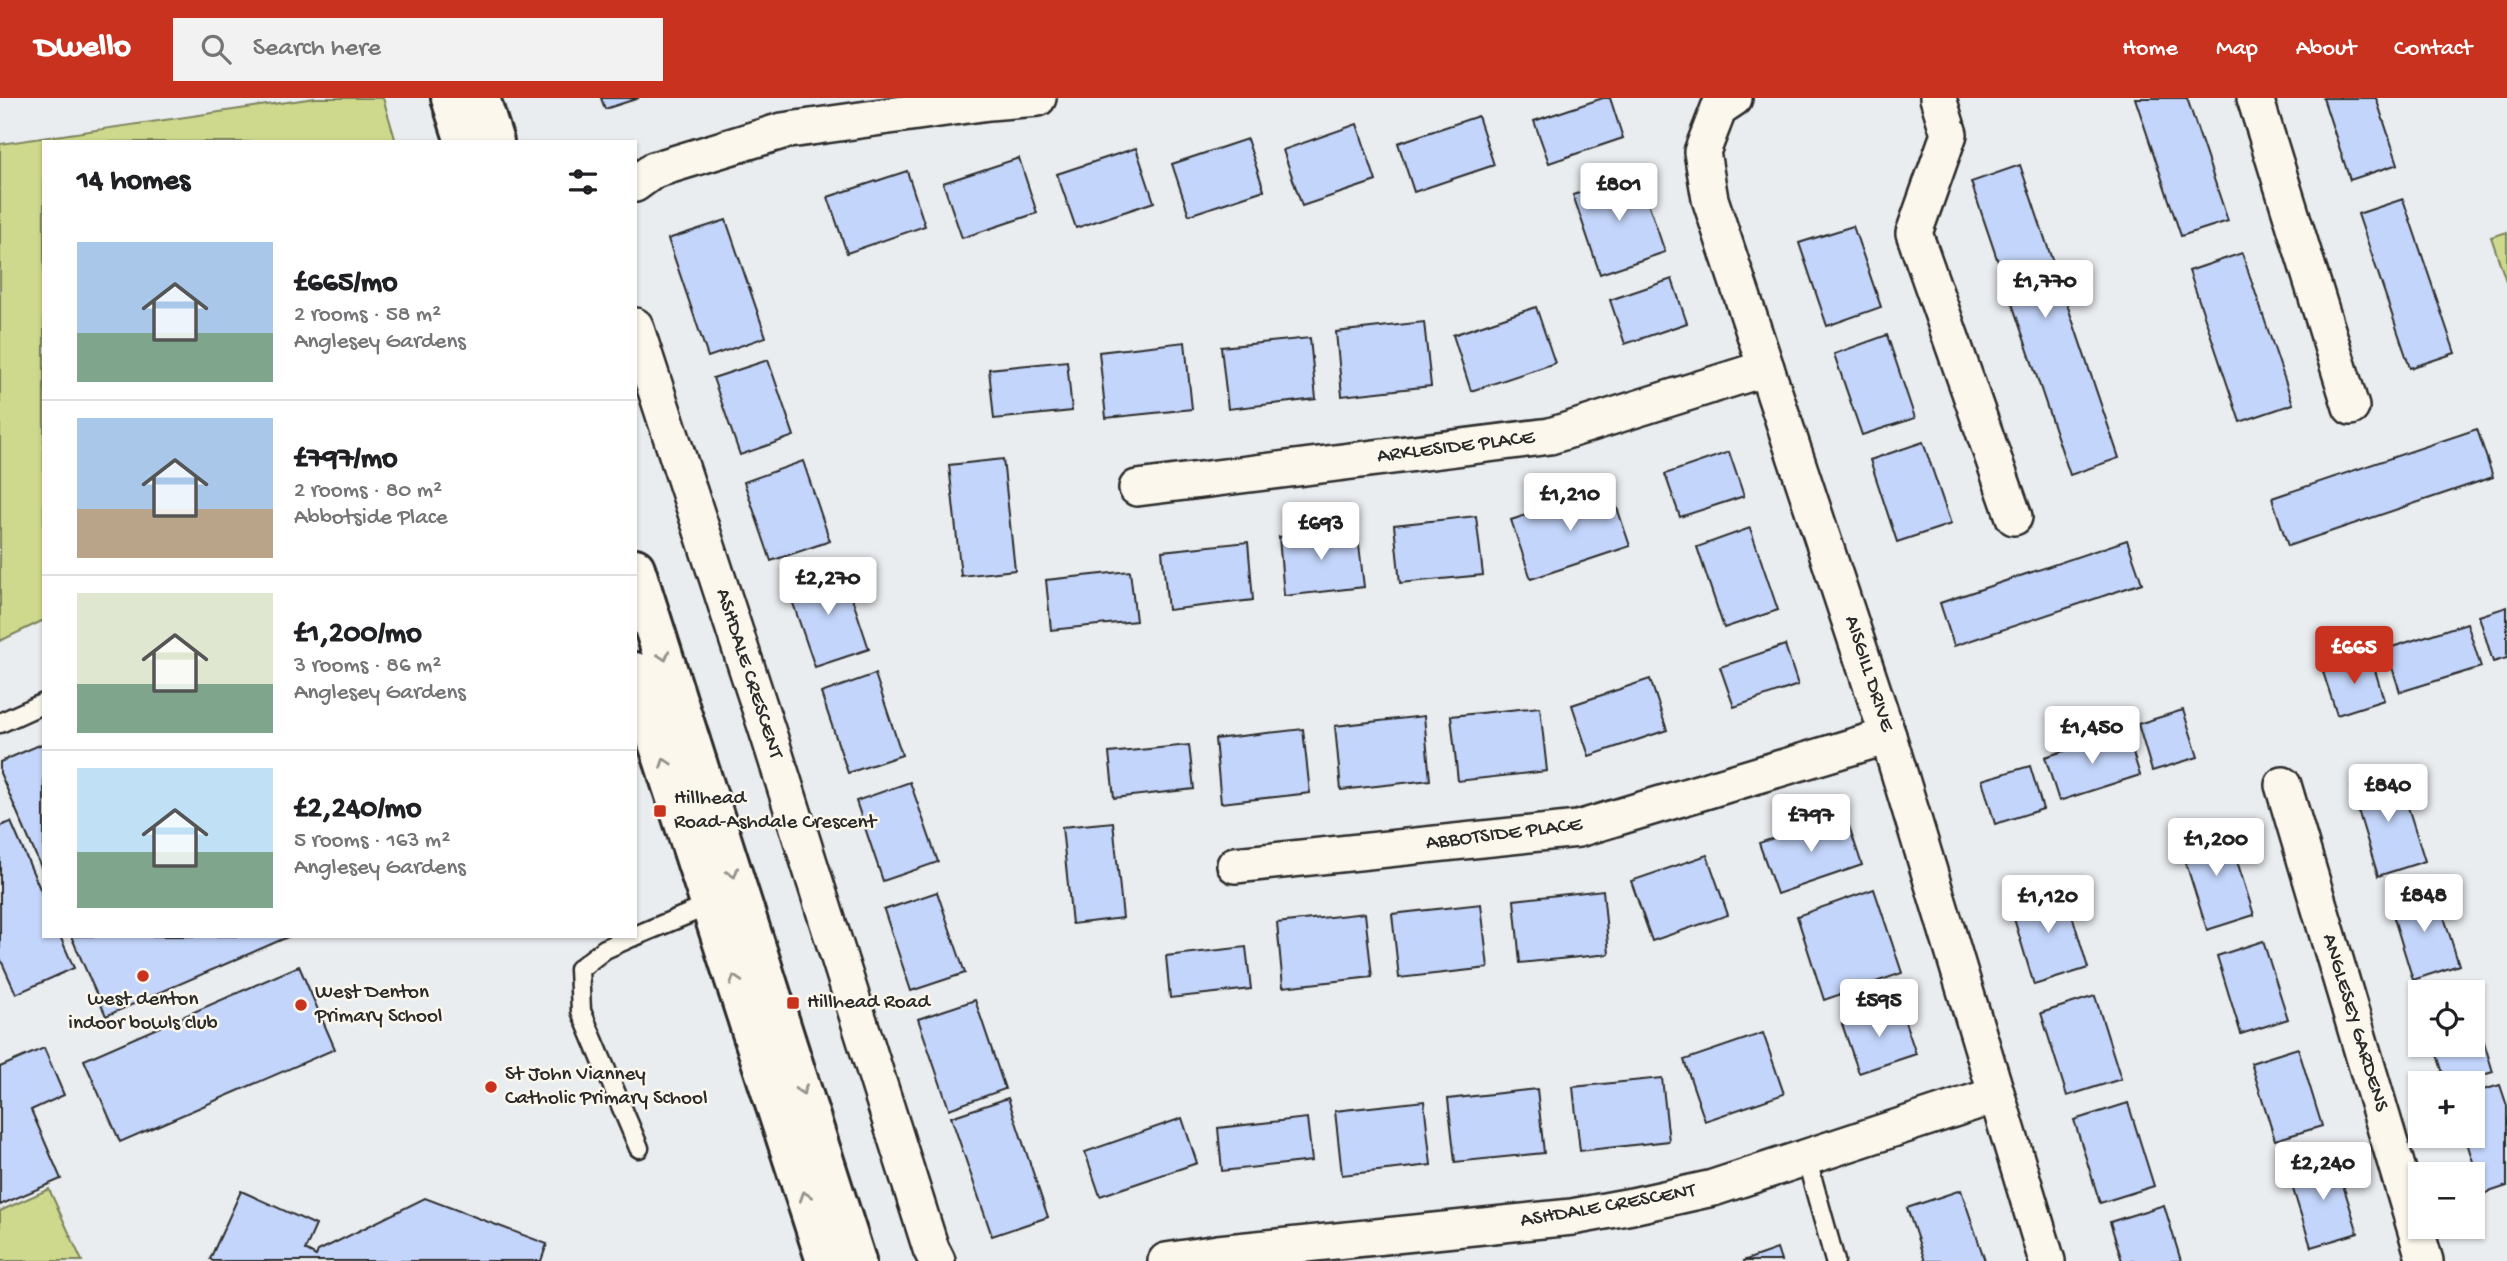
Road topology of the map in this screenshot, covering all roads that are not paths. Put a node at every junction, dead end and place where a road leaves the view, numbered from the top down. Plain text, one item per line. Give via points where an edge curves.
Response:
1 (451, 98) edge
2 (480, 98) edge
3 (1038, 98) edge
4 (1938, 98) edge
5 (2255, 98) edge
6 (1720, 101) edge
7 (464, 140) edge
8 (493, 140) edge
9 (637, 183) edge
10 (637, 332) edge
11 (1766, 368) junction
12 (2351, 407) dead end
13 (1137, 488) dead end
14 (2014, 517) dead end
15 (637, 574) edge
16 (637, 678) edge
17 (42, 704) edge
18 (0, 723) edge
19 (1888, 736) junction
20 (2283, 785) dead end
21 (1235, 865) dead end
22 (710, 905) junction
23 (637, 935) edge
24 (630, 938) edge
25 (1996, 1095) junction
26 (639, 1148) dead end
27 (1806, 1157) junction
28 (825, 1261) edge
29 (856, 1261) edge
30 (937, 1261) edge
31 (1166, 1261) edge
32 (1835, 1261) edge
33 (2047, 1261) edge
34 (2425, 1261) edge

1 - 7 street
2 - 8 street
3 - 9 street via 782,131 654,170
4 - 14 street via 1949,134 1914,233
5 - 12 street
6 - 11 street, AISGILL DRIVE via 1702,152 1710,199
10 - 30 street, ASHDALE CRESCENT
11 - 13 street, ARKLESIDE PLACE via 1550,436
11 - 19 street, AISGILL DRIVE
15 -> 29 street
22 -> 16 street
17 - 18 lane
19 - 21 street, ABBOTSIDE PLACE via 1578,828
19 - 25 street, AISGILL DRIVE
20 - 34 street, ANGLESEY GARDENS
22 - 23 lane
28 -> 22 street
24 - 26 lane via 579,969 581,1011
25 - 27 street, ASHDALE CRESCENT
25 - 33 street, AISGILL DRIVE
27 - 31 street, ASHDALE CRESCENT via 1713,1188 1572,1217
27 - 32 lane

